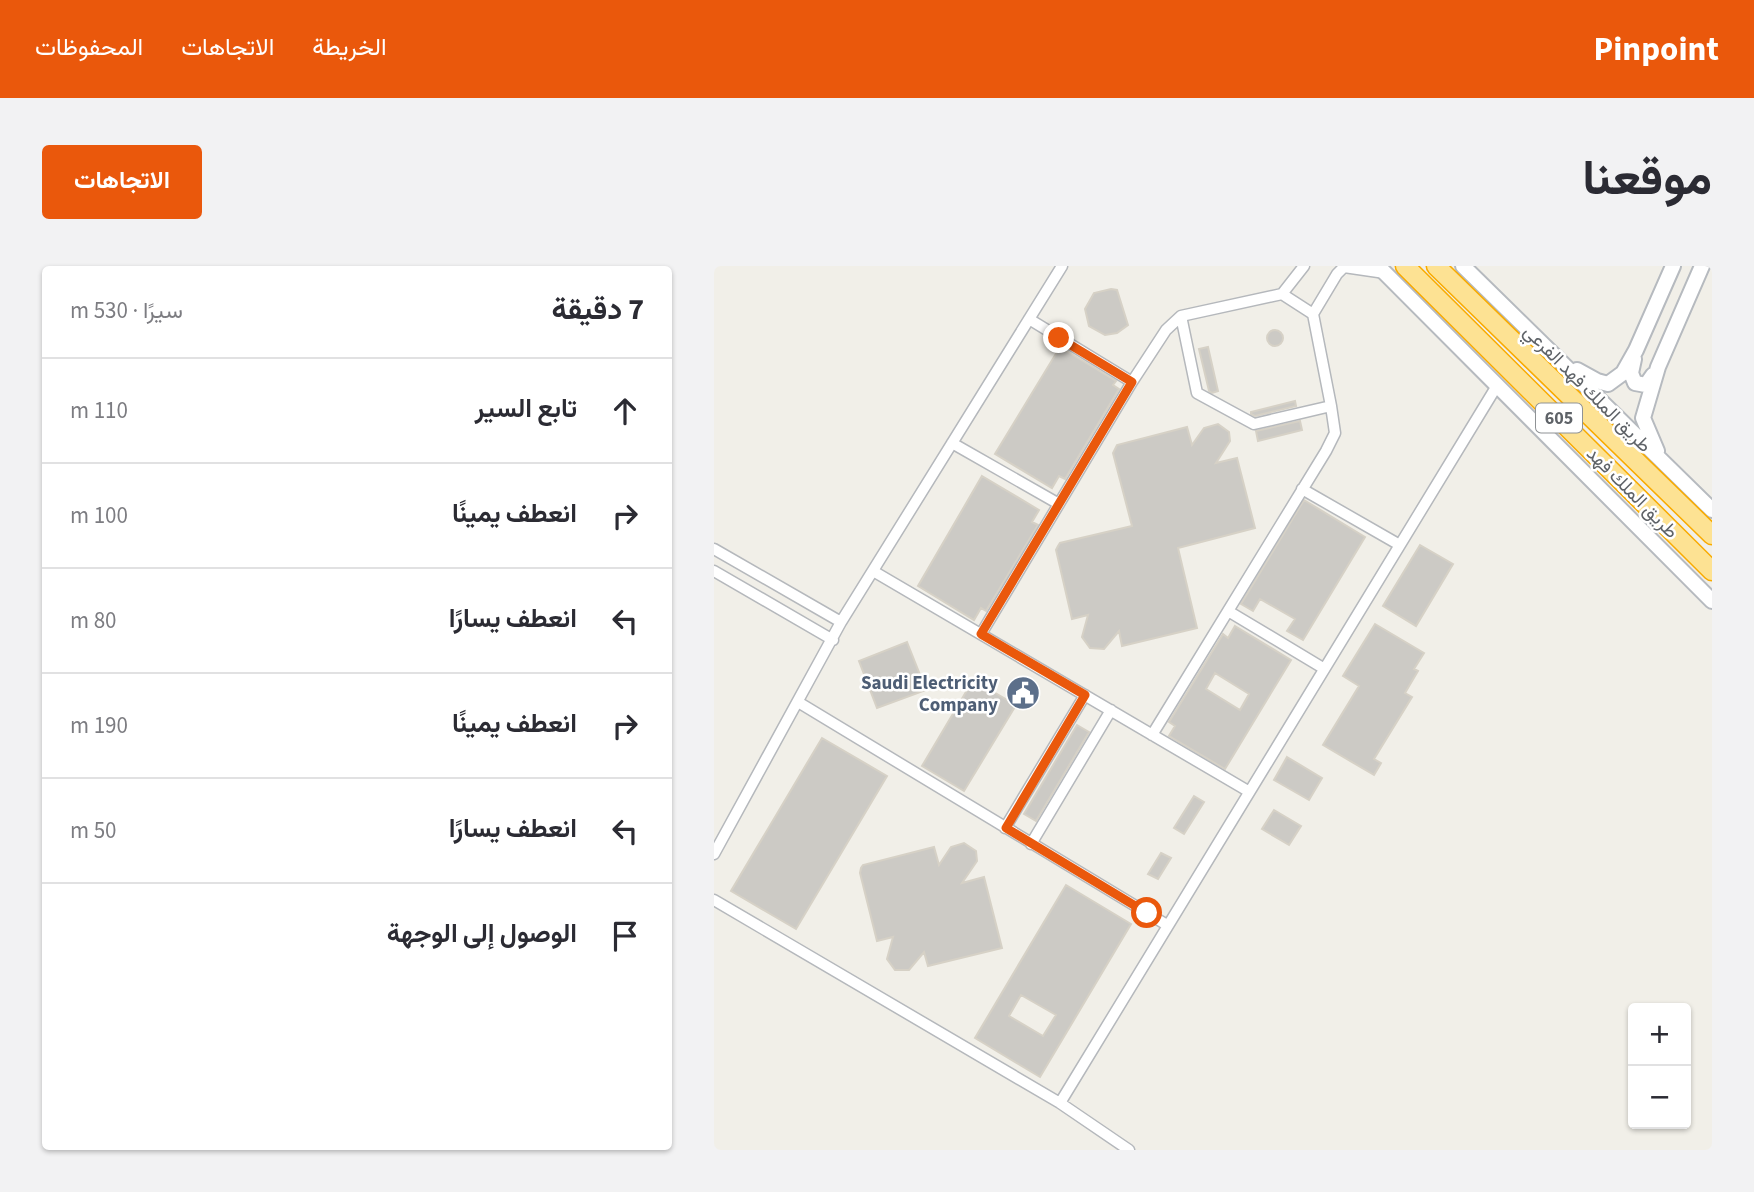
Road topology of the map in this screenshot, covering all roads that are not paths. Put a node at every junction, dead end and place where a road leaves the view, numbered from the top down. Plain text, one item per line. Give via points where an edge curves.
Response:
1 (1062, 266) edge
2 (1304, 266) edge
3 (1405, 266) edge
4 (1436, 266) edge
5 (1463, 266) edge
6 (1673, 266) edge
7 (1702, 266) edge
8 (1381, 270) edge
9 (1282, 294) junction
10 (1313, 314) junction
11 (1181, 316) junction
12 (1029, 319) junction
13 (1636, 351) junction
14 (1563, 362) junction
15 (1658, 367) junction
16 (1132, 382) junction
17 (1498, 384) junction
18 (1331, 406) junction
19 (953, 443) junction
20 (1660, 459) junction
21 (1302, 489) junction
22 (1059, 503) junction
23 (1712, 510) edge
24 (1712, 535) edge
25 (1398, 544) junction
26 (714, 550) edge
27 (873, 570) junction
28 (714, 571) edge
29 (1712, 571) edge
30 (1712, 601) edge
31 (1228, 611) junction
32 (841, 622) junction
33 (981, 634) junction
34 (833, 640) junction
35 (1323, 668) junction
36 (1085, 695) junction
37 (799, 702) junction
38 (1111, 710) junction
39 (1152, 735) junction
40 (1248, 791) junction
41 (1006, 828) junction
42 (1031, 844) junction
43 (714, 854) edge
44 (714, 900) edge
45 (1167, 925) junction
46 (1060, 1103) junction
47 (1129, 1150) edge

1 - 12 street
2 - 9 street
3 - 29 highway, طريق الملك فهد / 605
4 - 24 highway, طريق الملك فهد / 605
5 - 14 main road, طريق الملك فهد الفرعي
6 - 13 main road
7 - 15 main road
8 - 10 street via 1344,267
8 - 17 main road
9 - 10 street
9 - 11 street
10 - 18 street
11 - 16 street via 1166,330
11 - 18 street via 1196,393 1254,424
12 - 16 street
12 - 19 street
13 - 14 main road via 1623,373 1608,384
13 - 15 main road via 1630,373 1635,383 1646,386
14 - 20 main road, طريق الملك فهد الفرعي
15 - 20 main road via 1643,418
16 - 22 street
17 - 25 street
17 - 30 main road
18 - 21 street via 1335,433
19 - 22 street
19 - 27 street
20 - 23 main road, طريق الملك فهد الفرعي
21 - 25 street
21 - 31 street
22 - 33 street
25 - 35 street
26 - 32 street
27 - 32 street
27 - 33 street
28 - 34 street
31 - 35 street
31 - 39 street
32 - 34 street
33 - 36 street
34 - 37 street
35 - 40 street
36 - 38 street
36 - 41 street
37 - 41 street
37 - 43 street
38 - 39 street
38 - 42 street
39 - 40 street
40 - 45 street
41 - 42 street
42 - 45 street
44 - 46 street
45 - 46 street
46 - 47 street

